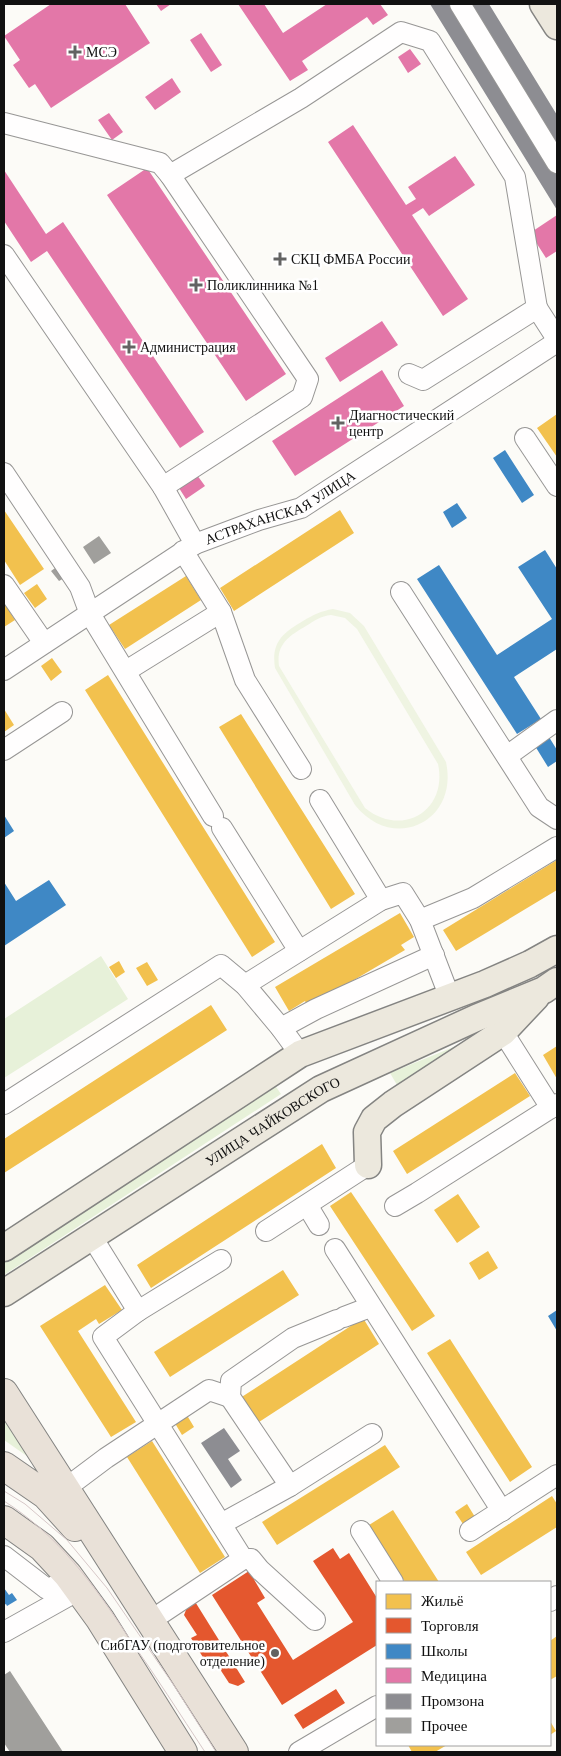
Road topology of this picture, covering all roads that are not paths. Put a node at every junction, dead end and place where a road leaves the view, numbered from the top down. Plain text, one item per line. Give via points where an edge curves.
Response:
1 (460, 4) edge
2 (543, 4) edge
3 (557, 26) edge
4 (4, 124) edge
5 (557, 163) edge
6 (170, 175) junction
7 (4, 254) edge
8 (538, 308) junction
9 (557, 341) edge
10 (409, 374) dead end
11 (525, 438) dead end
12 (4, 472) edge
13 (557, 486) edge
14 (163, 487) junction
15 (189, 548) junction
16 (4, 584) edge
17 (402, 592) dead end
18 (221, 612) junction
19 (90, 614) junction
20 (44, 643) junction
21 (4, 670) edge
22 (126, 672) junction
23 (62, 712) dead end
24 (557, 720) edge
25 (4, 750) edge
26 (507, 756) junction
27 (301, 769) dead end
28 (320, 800) dead end
29 (557, 819) edge
30 (557, 847) edge
31 (381, 900) junction
32 (420, 920) junction
33 (557, 949) edge
34 (299, 951) junction
35 (434, 955) junction
36 (245, 985) junction
37 (551, 985) edge
38 (450, 998) junction
39 (281, 1028) junction
40 (503, 1032) junction
41 (300, 1054) junction
42 (322, 1089) junction
43 (4, 1104) edge
44 (554, 1106) edge
45 (368, 1165) joint
46 (307, 1205) junction
47 (394, 1206) dead end
48 (319, 1225) dead end
49 (266, 1231) dead end
50 (92, 1237) junction
51 (4, 1248) edge
52 (335, 1249) dead end
53 (221, 1260) dead end
54 (4, 1293) edge
55 (369, 1304) junction
56 (138, 1311) junction
57 (4, 1393) edge
58 (230, 1397) junction
59 (158, 1424) junction
60 (372, 1434) dead end
61 (4, 1466) edge
62 (557, 1476) edge
63 (290, 1486) junction
64 (66, 1488) junction
65 (502, 1511) junction
66 (4, 1520) edge
67 (221, 1524) junction
68 (361, 1531) dead end
69 (470, 1531) dead end
70 (4, 1556) edge
71 (243, 1560) junction
72 (120, 1576) junction
73 (392, 1581) edge
74 (73, 1583) junction
75 (315, 1620) dead end
76 (150, 1621) junction
77 (4, 1632) edge
78 (376, 1707) edge
79 (183, 1752) edge
80 (234, 1752) edge
81 (300, 1752) edge

1 - 5 street
2 - 3 main road
4 - 6 street via 160,162
6 - 8 street via 301,98 401,32 430,41 515,177
6 - 14 street via 308,378 302,397
7 - 14 street
8 - 9 street
8 - 10 street via 423,380
9 - 15 street, АСТРАХАНСКАЯ УЛИЦА via 302,508 259,520
11 - 13 street
12 - 19 street via 80,587
14 - 15 street
15 - 18 street
15 - 19 street, АСТРАХАНСКАЯ УЛИЦА
16 - 20 street
17 - 26 street
18 - 22 street
18 - 27 street via 244,680
19 - 20 street, АСТРАХАНСКАЯ УЛИЦА
19 - 22 street
20 - 21 street, АСТРАХАНСКАЯ УЛИЦА
22 - 34 street
23 - 25 street
24 - 26 street
26 - 29 street via 539,807
28 - 31 street
30 - 32 street via 473,898
31 - 32 street via 403,893
31 - 34 street
32 - 35 street
33 - 38 main road
34 - 36 street
35 - 38 street
35 - 39 street
36 - 39 street
36 - 43 street via 221,965
37 - 40 main road
37 - 42 main road, УЛИЦА ЧАЙКОВСКОГО
38 - 41 main road
39 - 41 street
40 - 44 street
40 - 45 main road via 374,1119 367,1132
41 - 42 main road
41 - 51 main road
42 - 50 main road, УЛИЦА ЧАЙКОВСКОГО
44 - 47 street
45 - 46 street
46 - 48 street
46 - 49 street
50 - 54 main road, УЛИЦА ЧАЙКОВСКОГО
50 - 56 street
52 - 55 street
53 - 56 street
55 - 58 street via 365,1309 293,1338 231,1381
55 - 65 street via 478,1489
56 - 59 street via 103,1337
57 - 64 highway
58 - 59 street via 209,1390
58 - 63 street
59 - 64 street
59 - 67 street
60 - 63 street
61 - 72 highway via 46,1495
62 - 65 street
63 - 67 street
64 - 72 highway
65 - 69 street
66 - 74 highway via 42,1547
67 - 71 street
68 - 73 street
70 - 74 street via 47,1589
71 - 75 street via 251,1559
71 - 76 street
72 - 76 highway
74 - 77 street
74 - 79 highway via 100,1619
76 - 80 highway
78 - 81 street

